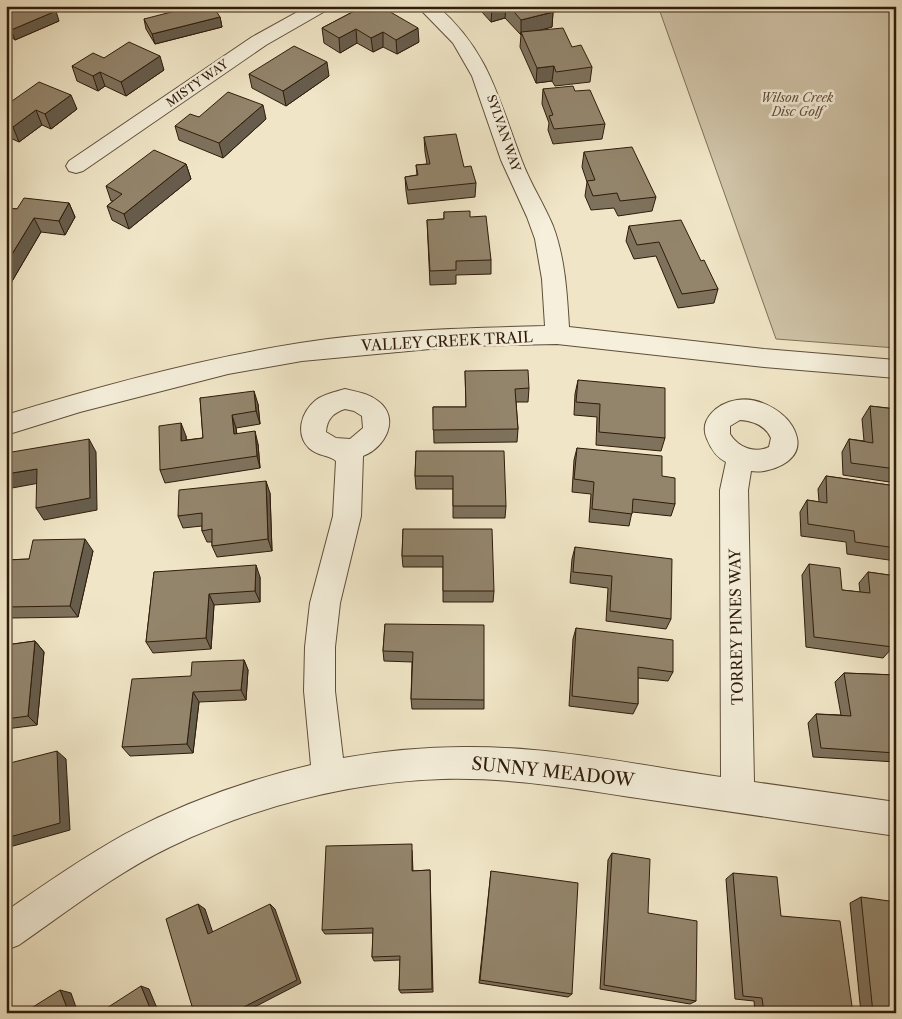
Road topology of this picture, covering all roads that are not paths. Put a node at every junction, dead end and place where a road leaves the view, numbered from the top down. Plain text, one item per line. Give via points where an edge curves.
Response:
1 (321, 6) edge
2 (426, 6) edge
3 (76, 166) dead end
4 (557, 335) junction
5 (896, 369) edge
6 (6, 425) edge
7 (349, 450) dead end
8 (740, 458) dead end
9 (329, 778) junction
10 (738, 796) junction
11 (896, 819) edge
12 (6, 932) edge

1 - 3 street, MISTY WAY via 259,41
2 - 4 street, SYLVAN WAY via 452,29 474,58 488,88 513,164 542,227 556,292
4 - 5 street, VALLEY CREEK TRAIL
4 - 6 street, VALLEY CREEK TRAIL via 462,337 302,352 165,380
7 - 9 street via 350,481 344,535 325,604 320,656 321,721
8 - 10 street, TORREY PINES WAY via 734,490
9 - 10 street, SUNNY MEADOW via 402,765 485,763
9 - 12 street, SUNNY MEADOW via 255,796 156,836 97,870
10 - 11 street, SUNNY MEADOW

